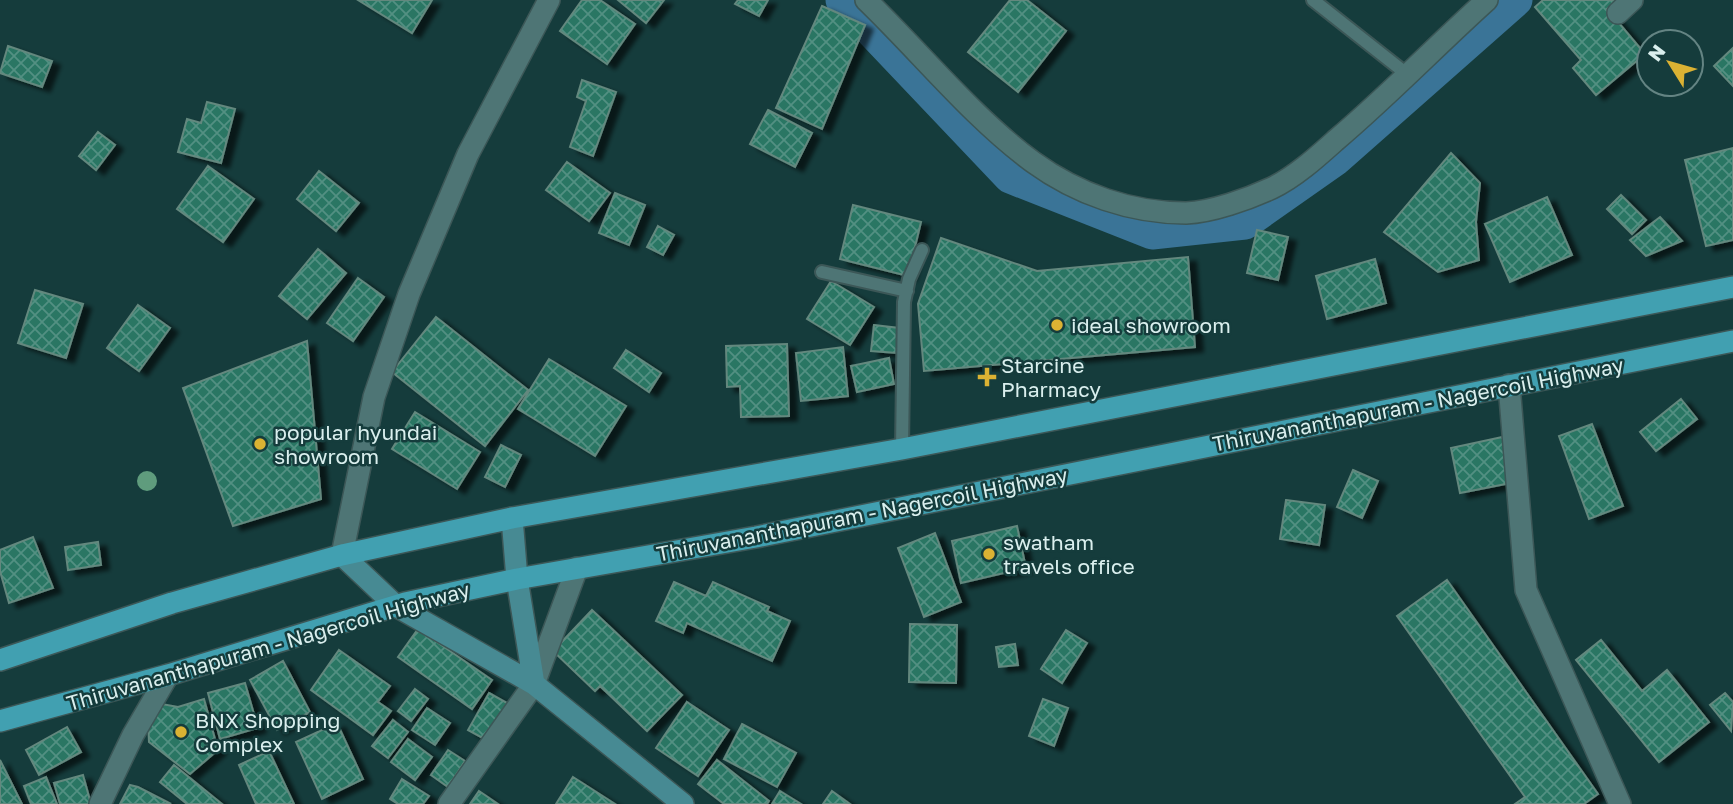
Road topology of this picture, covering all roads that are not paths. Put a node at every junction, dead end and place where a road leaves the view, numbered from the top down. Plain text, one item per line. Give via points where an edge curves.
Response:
1 (549, 0) edge
2 (866, 0) edge
3 (1313, 0) edge
4 (1487, 0) edge
5 (1408, 75) junction
6 (922, 250) dead end
7 (822, 272) dead end
8 (1733, 287) edge
9 (907, 291) junction
10 (1733, 341) edge
11 (1509, 385) junction
12 (902, 449) junction
13 (512, 518) junction
14 (342, 555) junction
15 (577, 568) junction
16 (517, 579) junction
17 (396, 606) junction
18 (0, 660) edge
19 (168, 675) junction
20 (534, 684) junction
21 (0, 721) edge
22 (100, 804) edge
23 (449, 804) edge
24 (683, 804) edge
25 (1620, 804) edge

1 - 14 street via 468,154 409,294 374,397
2 - 5 street via 998,133 1032,161 1065,183 1135,209 1188,213 1274,187 1316,157
3 - 5 lane
4 - 5 street
6 - 9 lane
7 - 9 lane
8 - 12 main road
9 - 12 lane
10 - 11 main road, Thiruvananthapuram - Nagercoil Highway
11 - 15 main road, Thiruvananthapuram - Nagercoil Highway via 757,537
11 - 25 street via 1526,590
12 - 13 main road
13 - 14 main road
13 - 16 street
14 - 17 street
14 - 18 main road via 173,603
15 - 16 main road, Thiruvananthapuram - Nagercoil Highway
15 - 20 street
16 - 17 main road, Thiruvananthapuram - Nagercoil Highway
16 - 20 street
17 - 19 main road, Thiruvananthapuram - Nagercoil Highway
17 - 20 street
19 - 21 main road, Thiruvananthapuram - Nagercoil Highway
19 - 22 street
20 - 23 street
20 - 24 street

